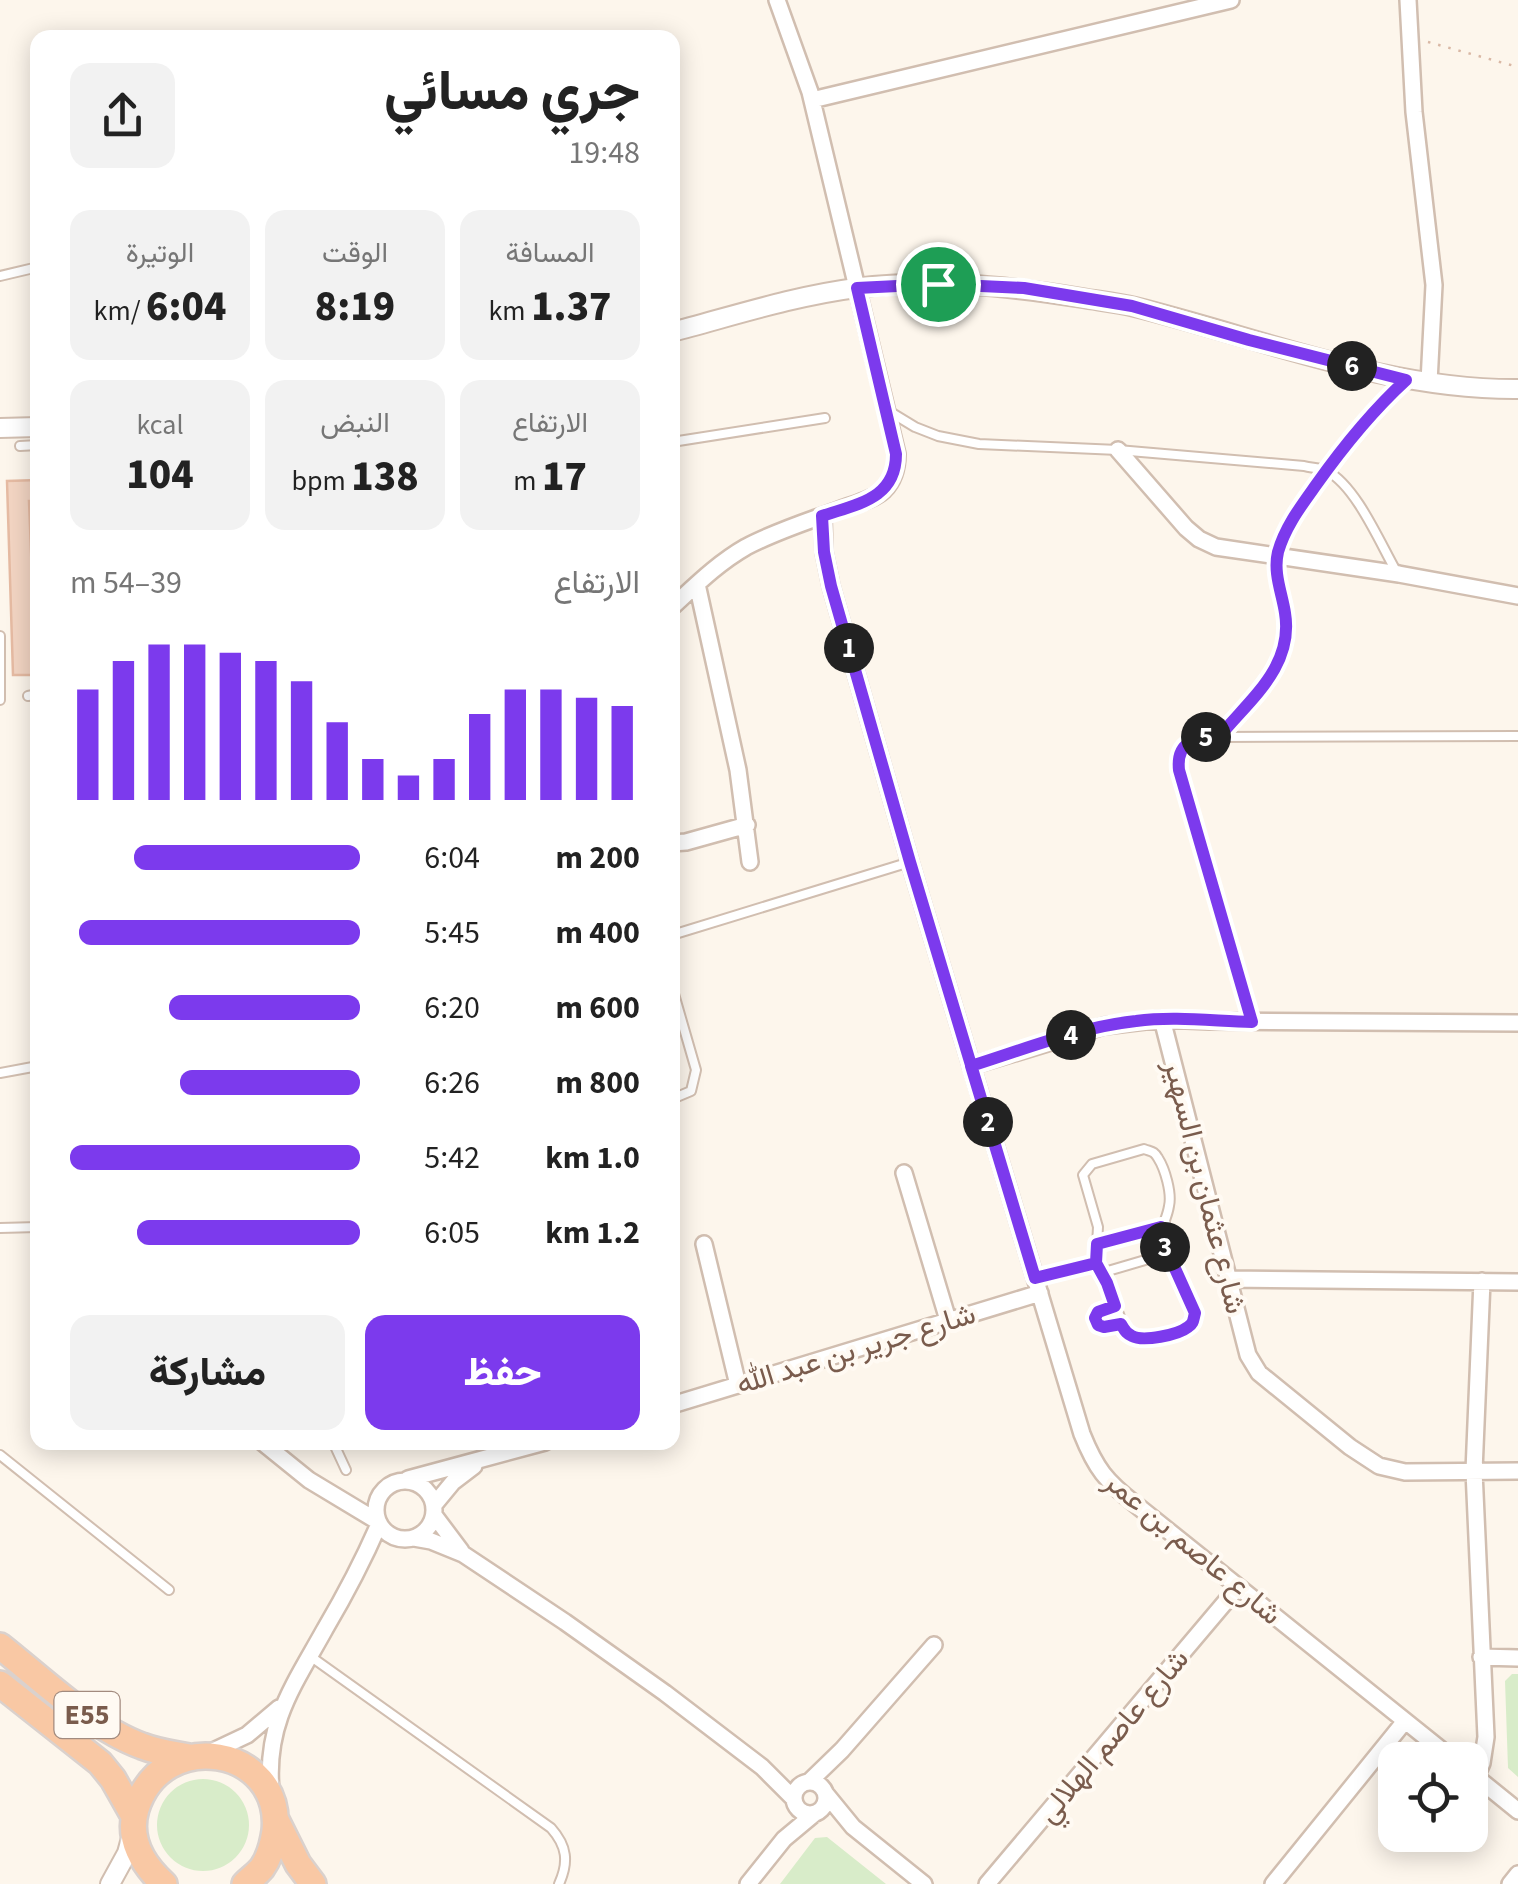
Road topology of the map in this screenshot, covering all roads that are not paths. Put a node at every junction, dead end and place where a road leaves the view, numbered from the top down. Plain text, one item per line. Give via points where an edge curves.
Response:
1 (777, 0) edge
2 (1231, 0) edge
3 (1408, 0) edge
4 (812, 100) junction
5 (30, 269) edge
6 (0, 276) edge
7 (857, 288) junction
8 (680, 330) edge
9 (1406, 380) junction
10 (1429, 382) junction
11 (1518, 389) edge
12 (886, 409) junction
13 (825, 418) dead end
14 (30, 427) edge
15 (0, 428) edge
16 (680, 441) edge
17 (30, 445) edge
18 (20, 446) dead end
19 (1118, 450) junction
20 (1326, 470) junction
21 (822, 516) junction
22 (1277, 555) junction
23 (1399, 574) junction
24 (697, 584) junction
25 (1518, 596) edge
26 (680, 600) edge
27 (0, 636) edge
28 (0, 681) edge
29 (0, 700) edge
30 (1518, 736) edge
31 (1219, 737) junction
32 (747, 825) junction
33 (680, 844) edge
34 (750, 862) dead end
35 (910, 862) junction
36 (680, 933) edge
37 (680, 1015) edge
38 (1162, 1018) junction
39 (1252, 1022) junction
40 (1518, 1023) edge
41 (971, 1066) junction
42 (30, 1067) edge
43 (0, 1073) edge
44 (680, 1096) edge
45 (904, 1174) dead end
46 (30, 1227) edge
47 (1161, 1227) junction
48 (0, 1228) edge
49 (704, 1244) dead end
50 (1097, 1244) junction
51 (1168, 1253) junction
52 (1096, 1263) junction
53 (1101, 1273) junction
54 (1228, 1278) junction
55 (1482, 1281) junction
56 (1518, 1282) edge
57 (1038, 1285) junction
58 (1115, 1306) junction
59 (948, 1320) junction
60 (1121, 1324) junction
61 (738, 1385) junction
62 (680, 1403) edge
63 (273, 1450) edge
64 (337, 1450) edge
65 (518, 1450) edge
66 (0, 1455) edge
67 (485, 1460) junction
68 (346, 1470) dead end
69 (1474, 1471) junction
70 (1518, 1471) edge
71 (404, 1480) junction
72 (381, 1492) junction
73 (336, 1495) junction
74 (434, 1510) junction
75 (378, 1523) junction
76 (407, 1539) junction
77 (463, 1554) junction
78 (358, 1572) junction
79 (1238, 1588) junction
80 (168, 1590) dead end
81 (934, 1644) dead end
82 (0, 1646) edge
83 (310, 1656) junction
84 (1481, 1658) junction
85 (1518, 1658) edge
86 (0, 1684) edge
87 (282, 1706) junction
88 (1405, 1721) junction
89 (1431, 1742) edge
90 (1485, 1742) edge
91 (842, 1750) junction
92 (197, 1756) junction
93 (762, 1766) junction
94 (807, 1782) junction
95 (1488, 1787) edge
96 (825, 1793) junction
97 (793, 1800) junction
98 (274, 1810) junction
99 (1518, 1811) edge
100 (816, 1813) junction
101 (134, 1823) junction
102 (852, 1827) junction
103 (784, 1839) junction
104 (1518, 1874) edge
105 (1280, 1882) edge
106 (110, 1884) edge
107 (164, 1884) edge
108 (245, 1884) edge
109 (313, 1884) edge
110 (559, 1884) edge
111 (748, 1884) edge
112 (924, 1884) edge
113 (987, 1884) edge
114 (1510, 1884) edge

1 - 4 street
2 - 4 street
3 - 10 street via 1434,285
4 - 7 street
5 - 6 lane
7 - 8 street
7 - 9 street via 1024,288 1132,306
7 - 12 street
9 - 10 street
9 - 20 lane
10 - 11 street
12 - 19 lane via 958,441
12 - 21 street via 896,454 892,480 881,493
13 - 16 lane
14 - 15 street
17 - 18 lane
19 - 20 lane
19 - 22 street via 1200,539
20 - 22 lane
20 - 23 lane via 1355,500
21 - 24 street via 741,550
21 - 35 street, شارع عاصم بن عمر via 831,586
22 - 23 street
22 - 31 lane via 1287,626 1282,655
23 - 25 street
24 - 26 street
24 - 32 street
27 - 28 lane
28 - 29 lane
30 - 31 lane
31 - 39 lane via 1192,740 1178,762
32 - 33 street
32 - 34 street
35 - 36 lane
35 - 41 street, شارع عاصم بن عمر
37 - 44 lane via 696,1070 691,1092
38 - 39 street
38 - 41 street via 1104,1026
38 - 54 street, شارع عثمان بن السهير
39 - 40 street
41 - 57 street, شارع عاصم بن عمر
42 - 43 lane
45 - 59 street
46 - 48 lane
47 - 50 lane
47 - 50 lane via 1169,1191 1156,1156 1140,1150 1084,1170
47 - 51 lane
49 - 61 street
50 - 52 lane
51 - 53 lane
51 - 60 lane via 1194,1308 1192,1322 1144,1340
52 - 53 lane
52 - 57 lane
53 - 58 lane
54 - 55 street
54 - 69 street, شارع عثمان بن السهير via 1248,1355 1260,1372 1350,1446 1379,1466 1405,1472
55 - 56 street
55 - 69 street
57 - 59 street, شارع جرير بن عبد الله
57 - 79 street, شارع عاصم بن عمر via 1093,1462 1112,1486
58 - 60 lane
58 - 60 lane via 1098,1312 1096,1322
59 - 61 street, شارع جرير بن عبد الله
61 - 62 street, شارع جرير بن عبد الله
63 - 73 street
64 - 68 lane
65 - 67 street
66 - 80 lane
67 - 71 street
67 - 74 street via 453,1482
69 - 70 street
69 - 84 street
71 - 72 street
71 - 74 street via 424,1487
72 - 73 street
72 - 75 street
73 - 75 street
74 - 76 street via 430,1525
74 - 77 street
75 - 76 street
75 - 78 street
76 - 77 street
76 - 78 street
77 - 93 street
78 - 83 street
79 - 88 street, شارع عاصم بن عمر
79 - 113 street, شارع عاصم الهلالي
81 - 91 street
82 - 92 highway, E55 via 118,1736 152,1750
83 - 87 street
83 - 110 lane via 552,1828 566,1853
84 - 85 street
84 - 90 street
86 - 101 highway, E55 via 100,1763
87 - 92 street via 247,1736
87 - 98 street via 270,1752
88 - 89 street, شارع عاصم بن عمر
88 - 105 street
91 - 94 street
91 - 96 street
92 - 98 highway via 245,1767
92 - 101 highway via 169,1764 152,1778
93 - 94 street
93 - 97 street
94 - 96 street
94 - 97 street
95 - 99 street
96 - 100 street
96 - 102 street
97 - 100 street via 801,1812
97 - 103 street
98 - 108 highway via 273,1844
98 - 109 highway
100 - 102 street
100 - 103 street
101 - 106 street
101 - 107 highway via 138,1851
102 - 112 street
103 - 111 street
104 - 114 street

